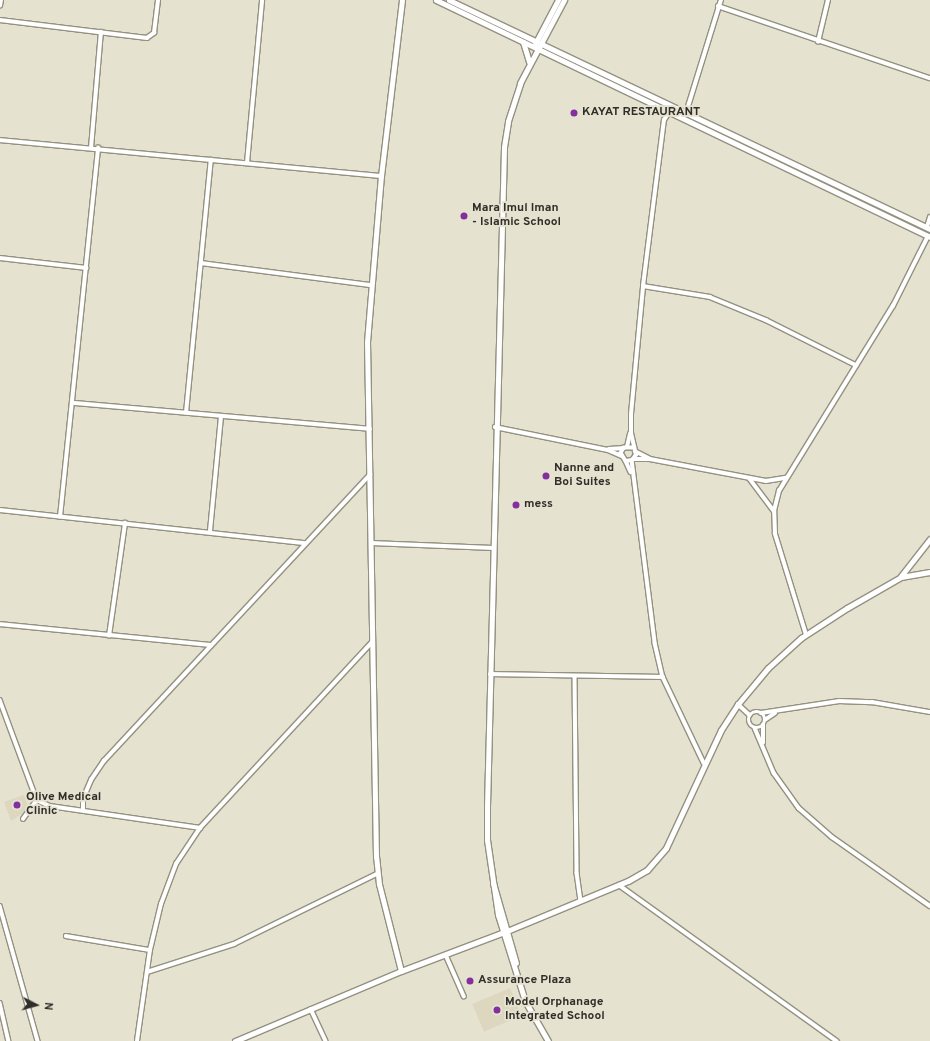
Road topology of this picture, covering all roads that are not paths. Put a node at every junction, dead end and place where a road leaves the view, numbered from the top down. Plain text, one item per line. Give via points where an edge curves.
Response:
1 (1, 0) edge
2 (158, 0) edge
3 (262, 0) edge
4 (402, 0) edge
5 (436, 0) edge
6 (449, 0) edge
7 (558, 0) edge
8 (564, 0) edge
9 (721, 0) edge
10 (828, 0) edge
11 (0, 6) edge
12 (718, 6) junction
13 (0, 20) edge
14 (101, 32) junction
15 (523, 42) junction
16 (818, 42) junction
17 (536, 47) junction
18 (528, 65) junction
19 (930, 78) edge
20 (670, 111) junction
21 (686, 113) junction
22 (0, 140) edge
23 (91, 148) junction
24 (98, 148) junction
25 (211, 160) junction
26 (247, 163) junction
27 (381, 176) junction
28 (930, 217) edge
29 (928, 228) edge
30 (929, 236) edge
31 (0, 258) edge
32 (201, 263) junction
33 (86, 268) junction
34 (370, 285) junction
35 (643, 286) junction
36 (856, 365) junction
37 (74, 403) junction
38 (186, 413) junction
39 (221, 417) junction
40 (495, 427) junction
41 (370, 429) junction
42 (630, 433) junction
43 (625, 448) junction
44 (608, 450) junction
45 (634, 450) junction
46 (622, 456) junction
47 (650, 459) junction
48 (633, 460) junction
49 (626, 461) junction
50 (371, 474) junction
51 (632, 475) junction
52 (750, 478) junction
53 (786, 478) junction
54 (0, 510) edge
55 (774, 511) junction
56 (60, 517) junction
57 (125, 523) junction
58 (210, 531) junction
59 (930, 542) edge
60 (305, 543) junction
61 (371, 543) junction
62 (493, 548) junction
63 (930, 572) edge
64 (901, 577) junction
65 (0, 624) edge
66 (806, 635) junction
67 (109, 636) junction
68 (372, 642) junction
69 (211, 645) junction
70 (490, 674) junction
71 (575, 676) junction
72 (663, 677) junction
73 (0, 700) edge
74 (738, 704) junction
75 (776, 712) junction
76 (930, 712) edge
77 (761, 713) junction
78 (750, 715) junction
79 (765, 720) junction
80 (763, 725) junction
81 (755, 728) junction
82 (763, 744) junction
83 (704, 763) junction
84 (37, 800) junction
85 (83, 810) junction
86 (23, 819) dead end
87 (200, 828) junction
88 (377, 874) junction
89 (618, 885) junction
90 (581, 900) junction
91 (0, 906) edge
92 (930, 906) edge
93 (505, 932) junction
94 (66, 936) dead end
95 (150, 950) junction
96 (446, 955) junction
97 (401, 971) junction
98 (147, 972) junction
99 (464, 996) dead end
100 (0, 1003) edge
101 (311, 1009) junction
102 (9, 1041) edge
103 (38, 1041) edge
104 (137, 1041) edge
105 (235, 1041) edge
106 (326, 1041) edge
107 (548, 1041) edge
108 (837, 1041) edge

1 - 11 street
2 - 14 street via 154,33 147,38
3 - 26 street
4 - 27 street
5 - 15 street
6 - 17 street
7 - 17 street
8 - 17 street
9 - 12 street
10 - 16 street
12 - 16 street
12 - 21 street
13 - 14 street
14 - 23 street
15 - 17 street
15 - 18 street
16 - 19 street
17 - 18 street
17 - 20 street
17 - 21 street
18 - 40 street via 514,99 504,147
20 - 30 street
20 - 35 street via 664,120
21 - 29 street
22 - 23 street
23 - 24 street
24 - 25 street
24 - 33 street
25 - 26 street
25 - 32 street
26 - 27 street
27 - 34 street
28 - 29 street
30 - 36 street via 893,306
31 - 33 street
32 - 34 street
32 - 38 street
33 - 37 street
34 - 41 street via 367,342
35 - 36 street via 710,297 766,320
35 - 42 street
36 - 53 street
37 - 38 street
37 - 56 street
38 - 39 street
39 - 41 street
39 - 58 street
40 - 44 street
40 - 62 street
41 - 50 street
42 - 43 street
42 - 45 street
43 - 44 street
43 - 45 street
43 - 46 street
44 - 46 street
45 - 47 street
45 - 48 street
46 - 49 street
47 - 48 street
47 - 52 street
48 - 49 street
48 - 51 street
49 - 51 street
50 - 60 street
50 - 61 street
51 - 72 street via 655,643
52 - 53 street via 775,481
52 - 55 street
53 - 55 street
54 - 56 street
55 - 66 street via 775,534
56 - 57 street
57 - 58 street
57 - 67 street
58 - 60 street
59 - 64 street
60 - 69 street
61 - 62 street
61 - 68 street
62 - 70 street
63 - 64 street
64 - 66 street
65 - 67 street
66 - 74 street via 768,668
67 - 69 street
68 - 87 street
68 - 88 street
69 - 85 street via 104,761 90,780 83,799
70 - 71 street
70 - 93 street via 487,840 492,880
71 - 72 street
71 - 90 street via 577,873
72 - 83 street
73 - 84 street
74 - 78 street
74 - 83 street
75 - 76 street via 839,701 872,702
75 - 77 street
75 - 79 street
77 - 78 street
77 - 79 street
78 - 81 street via 749,723
79 - 80 street
80 - 81 street
80 - 82 street
81 - 82 street
82 - 92 street via 774,773 799,808 832,837
83 - 89 street via 660,857 647,870
84 - 85 street via 50,806
84 - 86 street
85 - 87 street
87 - 95 street via 176,864 161,904
88 - 97 street
88 - 98 street via 234,944
89 - 90 street
89 - 108 street
90 - 93 street
91 - 103 street
93 - 96 street
93 - 107 street via 525,1001
94 - 95 street
95 - 98 street
96 - 97 street
96 - 99 street
97 - 101 street
98 - 104 street
100 - 102 street
101 - 105 street
101 - 106 street

